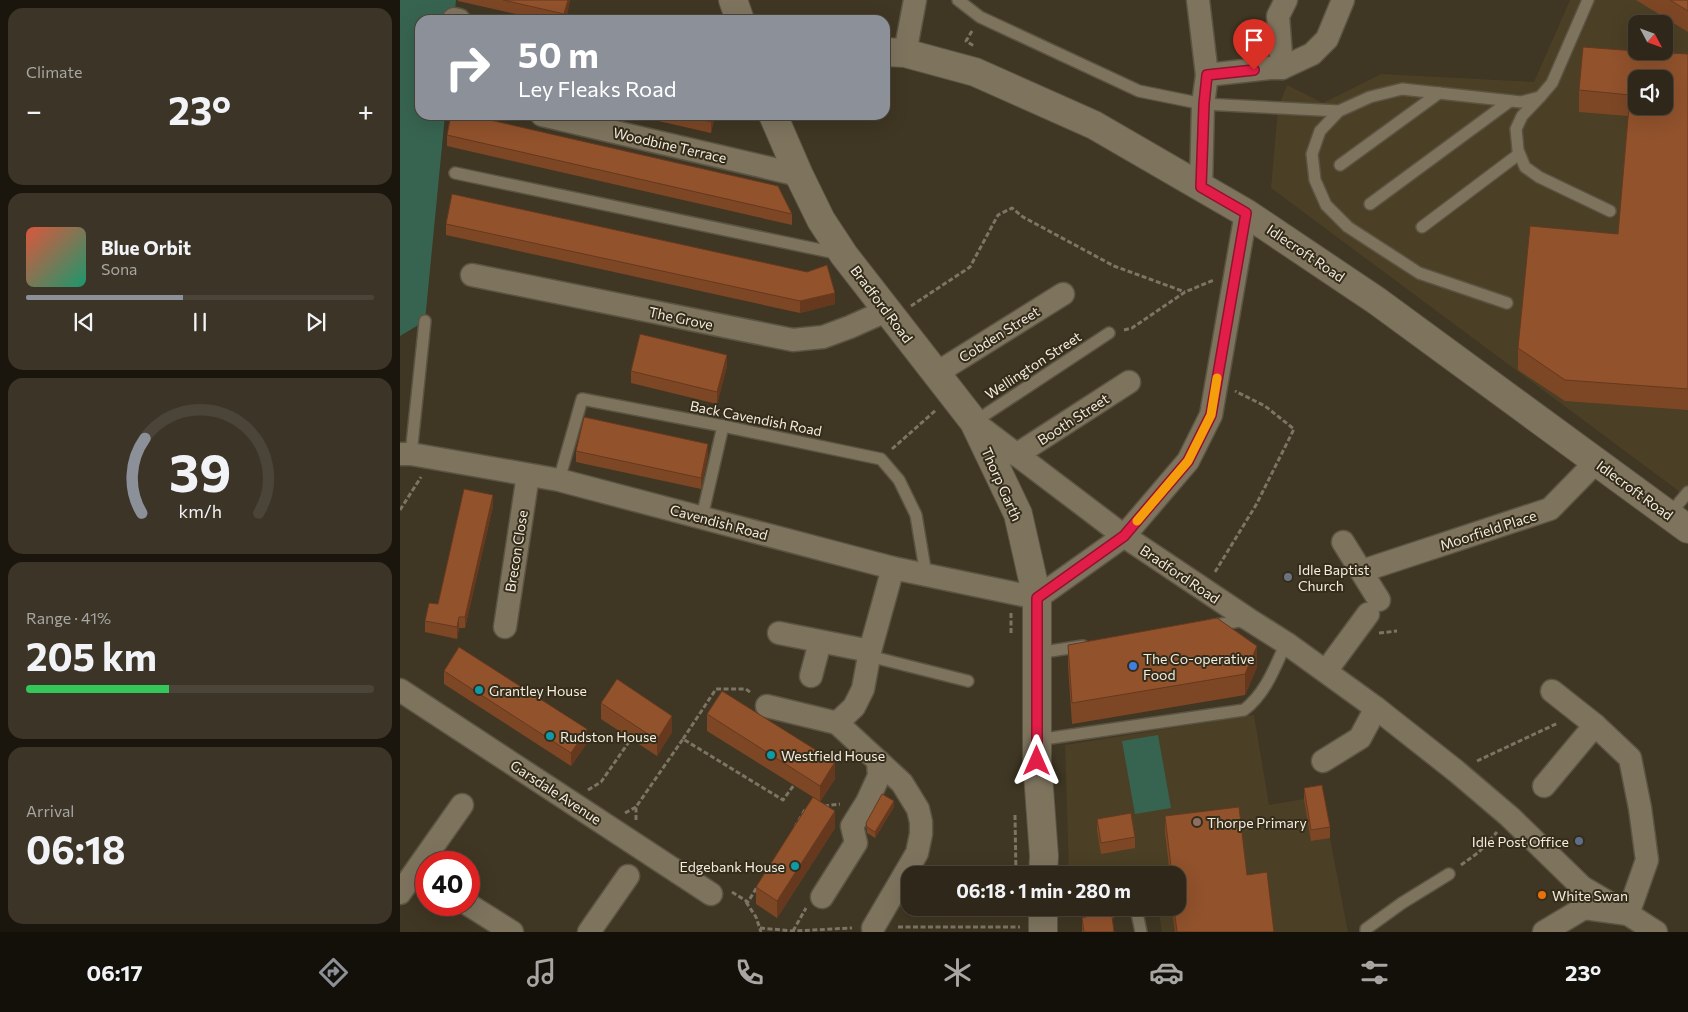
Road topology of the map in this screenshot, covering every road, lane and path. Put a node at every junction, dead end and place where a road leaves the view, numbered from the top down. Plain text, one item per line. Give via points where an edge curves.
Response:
1 (733, 0) edge
2 (915, 0) edge
3 (958, 0) edge
4 (1198, 0) edge
5 (1286, 0) edge
6 (1343, 0) edge
7 (1588, 0) edge
8 (738, 15) edge
9 (980, 17) junction
10 (895, 52) edge
11 (1282, 68) junction
12 (975, 72) junction
13 (1207, 75) junction
14 (1439, 93) junction
15 (1540, 97) junction
16 (1510, 101) junction
17 (1204, 104) junction
18 (1339, 111) junction
19 (563, 120) edge
20 (776, 120) edge
21 (1520, 154) junction
22 (1340, 165) dead end
23 (455, 173) dead end
24 (799, 175) junction
25 (1201, 187) junction
26 (1370, 204) dead end
27 (1610, 211) dead end
28 (1246, 213) junction
29 (1422, 227) dead end
30 (844, 255) junction
31 (1236, 270) junction
32 (472, 275) dead end
33 (1185, 292) junction
34 (1063, 294) dead end
35 (1507, 303) dead end
36 (890, 314) junction
37 (425, 321) dead end
38 (1109, 334) joint
39 (935, 374) junction
40 (1129, 382) dead end
41 (1216, 382) junction
42 (953, 395) junction
43 (974, 422) junction
44 (723, 426) junction
45 (406, 454) edge
46 (1016, 455) junction
47 (434, 458) junction
48 (881, 458) junction
49 (1597, 461) junction
50 (528, 475) junction
51 (559, 480) junction
52 (1688, 492) edge
53 (400, 510) edge
54 (702, 517) junction
55 (1679, 522) edge
56 (1124, 536) junction
57 (1344, 542) dead end
58 (893, 568) junction
59 (1362, 571) junction
60 (926, 575) junction
61 (1210, 580) dead end
62 (1037, 598) junction
63 (1248, 620) junction
64 (505, 627) dead end
65 (1197, 628) edge
66 (779, 633) dead end
67 (820, 642) junction
68 (1286, 643) junction
69 (1093, 644) edge
70 (1038, 653) junction
71 (869, 654) junction
72 (1326, 672) junction
73 (811, 676) dead end
74 (968, 681) dead end
75 (400, 690) edge
76 (1552, 691) dead end
77 (767, 706) joint
78 (1376, 708) junction
79 (1587, 719) junction
80 (837, 723) junction
81 (683, 738) junction
82 (631, 739) edge
83 (1037, 740) junction
84 (878, 761) junction
85 (1323, 761) dead end
86 (1456, 771) junction
87 (794, 785) edge
88 (1544, 786) dead end
89 (583, 792) dead end
90 (867, 802) junction
91 (462, 804) dead end
92 (1510, 817) junction
93 (636, 827) dead end
94 (792, 832) edge
95 (435, 851) edge
96 (1043, 866) edge
97 (1449, 874) joint
98 (628, 876) dead end
99 (415, 880) edge
100 (757, 886) edge
101 (400, 893) edge
102 (711, 894) joint
103 (822, 897) dead end
104 (748, 902) junction
105 (480, 912) edge
106 (1628, 914) junction
107 (1138, 916) edge
108 (1043, 922) edge
109 (873, 928) junction
110 (761, 930) edge
111 (512, 932) edge
112 (589, 932) edge
113 (1141, 932) edge
114 (1366, 932) edge
115 (1544, 932) edge
116 (1656, 932) edge

1 - 8 street
2 - 10 street
3 - 9 lane
4 - 13 street
5 - 11 street via 1278,16
6 - 11 street via 1327,38 1312,54
7 - 15 lane via 1552,83
9 - 12 path via 966,41 986,53
9 - 17 lane via 1139,90
10 - 12 street, Idlecroft Road
11 - 13 street
12 - 25 street, Idlecroft Road via 1094,125
13 - 17 street
14 - 16 lane
14 - 18 lane via 1402,89 1370,97
14 - 22 lane
15 - 16 lane
15 - 21 lane via 1522,116 1516,129
16 - 26 lane
17 - 18 lane
17 - 25 street
18 - 35 lane via 1320,131 1312,154 1314,180 1326,205 1348,227 1419,273
19 - 24 street, Woodbine Terrace
20 - 24 street, Bradford Road
21 - 27 lane via 1525,167 1539,177
21 - 29 lane
23 - 30 lane
24 - 30 street, Bradford Road via 821,220
25 - 28 street, Idlecroft Road
28 - 31 street
28 - 49 street, Idlecroft Road via 1377,301
30 - 36 street, Bradford Road
31 - 33 path
31 - 41 street
32 - 36 street, The Grove via 793,340 822,336
33 - 36 path via 1114,266 1012,208 998,214 970,267
33 - 38 path via 1132,328
34 - 39 street, Cobden Street
36 - 39 street, Bradford Road
37 - 45 lane
38 - 43 lane, Wellington Street
39 - 42 street, Bradford Road
40 - 46 street, Booth Street
41 - 56 street via 1211,415 1188,461
41 - 61 path via 1265,406 1294,429 1256,505
42 - 43 street, Bradford Road
42 - 48 path
43 - 46 street, Bradford Road
43 - 62 street, Thorp Garth via 1018,514
44 - 48 lane, Back Cavendish Road
44 - 51 lane, Back Cavendish Road via 582,399
44 - 54 lane
45 - 47 street, Cavendish Road
46 - 56 street, Bradford Road
47 - 50 street, Cavendish Road
47 - 53 path
48 - 60 lane via 899,480 916,515
49 - 55 street, Idlecroft Road
49 - 59 street, Moorfield Place via 1550,509
50 - 51 street, Cavendish Road
50 - 64 street, Brecon Close
51 - 54 street, Cavendish Road
52 - 55 lane
54 - 58 street, Cavendish Road
56 - 62 street
56 - 63 street, Bradford Road
57 - 59 street
58 - 60 street, Cavendish Road
58 - 71 street
59 - 72 street via 1374,607
60 - 62 street, Cavendish Road
62 - 70 street, Thorp Garth
63 - 65 lane
63 - 68 street, Bradford Road
66 - 67 street
67 - 71 street
67 - 73 street
68 - 72 street, Bradford Road
68 - 83 lane via 1265,687 1244,710
69 - 70 lane
70 - 83 street, Thorp Garth
71 - 74 lane
71 - 80 street via 863,690 854,707
72 - 78 street, Bradford Road
75 - 102 street, Garsdale Avenue
76 - 79 street
77 - 80 street
77 - 81 path via 746,689 716,689
78 - 85 street via 1360,738
78 - 86 street, Bradford Road
79 - 86 path
79 - 88 street
79 - 106 street via 1630,758 1647,860
80 - 84 street
81 - 87 path via 783,800
81 - 93 path via 636,808
82 - 89 path via 601,782
83 - 96 street, Thorp Garth
84 - 90 street via 879,776
84 - 109 street via 902,784 918,809 921,834 917,853
86 - 92 street, Bradford Road
90 - 94 path via 806,808
90 - 103 street via 852,826 856,843
91 - 95 street
92 - 97 path via 1479,852
92 - 106 street, Bradford Road via 1582,887
97 - 114 lane via 1402,903
98 - 112 street
99 - 101 street
100 - 104 path
102 - 104 path via 718,886
104 - 110 path
105 - 111 street
106 - 115 street via 1584,908
106 - 116 street, Bradford Road
107 - 113 lane
108 - 109 path
109 - 110 path

